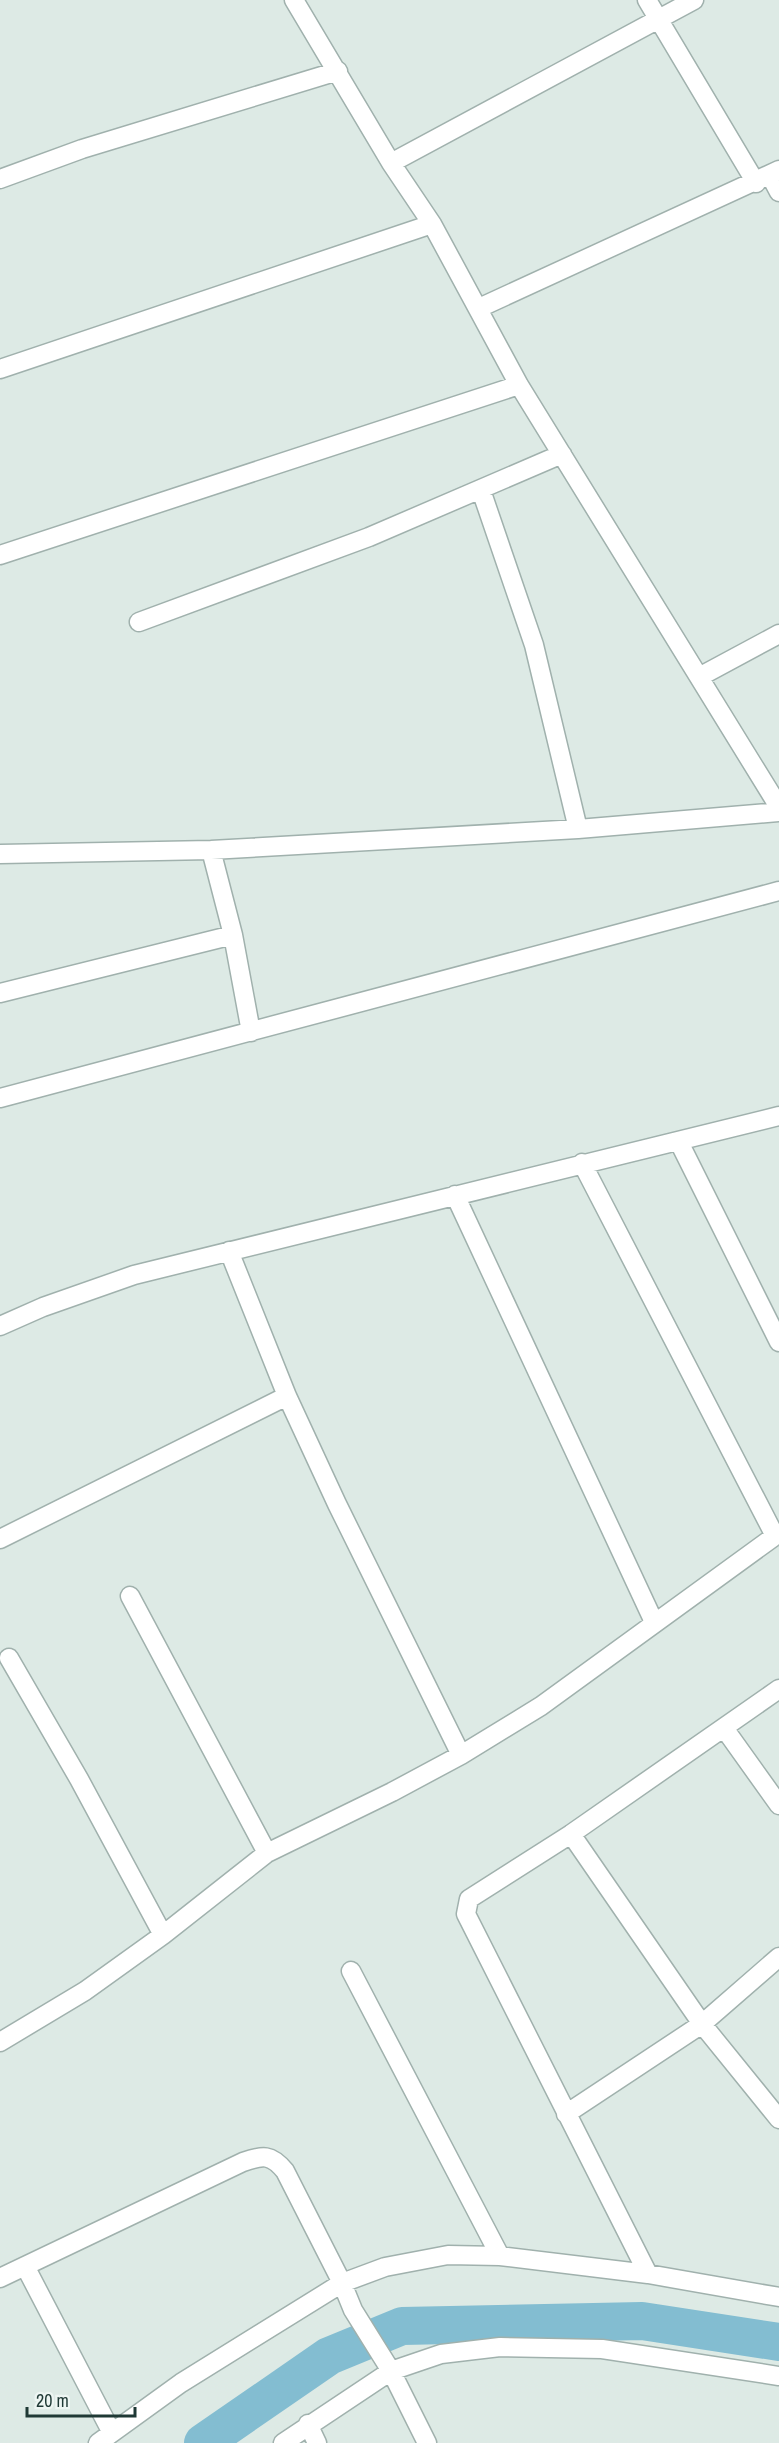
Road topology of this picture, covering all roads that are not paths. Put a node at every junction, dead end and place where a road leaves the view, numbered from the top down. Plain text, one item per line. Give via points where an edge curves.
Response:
1 (294, 0) edge
2 (647, 0) edge
3 (694, 0) edge
4 (657, 19) junction
5 (338, 71) junction
6 (391, 163) junction
7 (768, 176) edge
8 (0, 179) edge
9 (779, 192) edge
10 (432, 224) junction
11 (479, 308) junction
12 (0, 369) edge
13 (519, 385) junction
14 (562, 454) junction
15 (481, 490) junction
16 (0, 555) edge
17 (140, 622) dead end
18 (779, 634) edge
19 (699, 677) junction
20 (779, 807) edge
21 (779, 812) edge
22 (578, 829) junction
23 (211, 850) junction
24 (0, 854) edge
25 (779, 891) edge
26 (233, 934) junction
27 (0, 993) edge
28 (251, 1032) junction
29 (0, 1098) edge
30 (777, 1119) edge
31 (679, 1142) junction
32 (582, 1163) junction
33 (455, 1195) junction
34 (229, 1251) junction
35 (0, 1326) edge
36 (779, 1342) edge
37 (287, 1396) junction
38 (777, 1534) edge
39 (0, 1539) edge
40 (130, 1596) dead end
41 (654, 1623) junction
42 (9, 1658) dead end
43 (779, 1689) edge
44 (724, 1728) junction
45 (461, 1755) junction
46 (779, 1805) edge
47 (571, 1834) junction
48 (267, 1853) junction
49 (163, 1935) junction
50 (779, 1957) edge
51 (351, 1971) dead end
52 (702, 2024) junction
53 (0, 2042) edge
54 (566, 2114) junction
55 (779, 2119) edge
56 (500, 2256) junction
57 (25, 2266) junction
58 (648, 2274) junction
59 (0, 2278) edge
60 (342, 2283) junction
61 (779, 2297) edge
62 (391, 2371) junction
63 (779, 2376) edge
64 (308, 2424) junction
65 (105, 2438) edge
66 (283, 2443) edge
67 (317, 2443) edge
68 (427, 2443) edge

1 - 5 street
2 - 4 street
3 - 4 street
4 - 6 street
4 - 7 street
5 - 6 street
5 - 8 street via 82,149
6 - 10 street
7 - 9 street
7 - 11 street
10 - 11 street
10 - 12 street
11 - 13 street
13 - 14 street
13 - 16 street
14 - 15 street
14 - 19 street
15 - 17 street via 369,537
15 - 22 street via 534,645
18 - 19 street
19 - 20 street
21 - 22 street
22 - 23 street
23 - 24 street
23 - 26 street
25 - 28 street
26 - 27 street
26 - 28 street
28 - 29 street
30 - 31 street
31 - 32 street
31 - 36 street
32 - 33 street
32 - 38 street
33 - 34 street
33 - 41 street
34 - 35 street via 134,1275
34 - 37 street
37 - 39 street
37 - 45 street
38 - 41 street
40 - 48 street
41 - 45 street via 541,1706
42 - 49 street
43 - 44 street
44 - 46 street
44 - 47 street
45 - 48 street
47 - 52 street
47 - 54 street via 478,1891 469,1899 466,1914
48 - 49 street
49 - 53 street via 85,1991
50 - 52 street
51 - 56 street
52 - 54 street
52 - 55 street
54 - 58 street
56 - 58 street
56 - 60 street via 448,2255 385,2267
57 - 59 street
57 - 60 street via 263,2155 275,2159 285,2171
57 - 65 street
58 - 61 street
60 - 62 street via 353,2310
60 - 65 street via 181,2383
62 - 63 street via 441,2354 511,2347 602,2349
62 - 64 street
62 - 68 street
64 - 66 street
64 - 67 street

